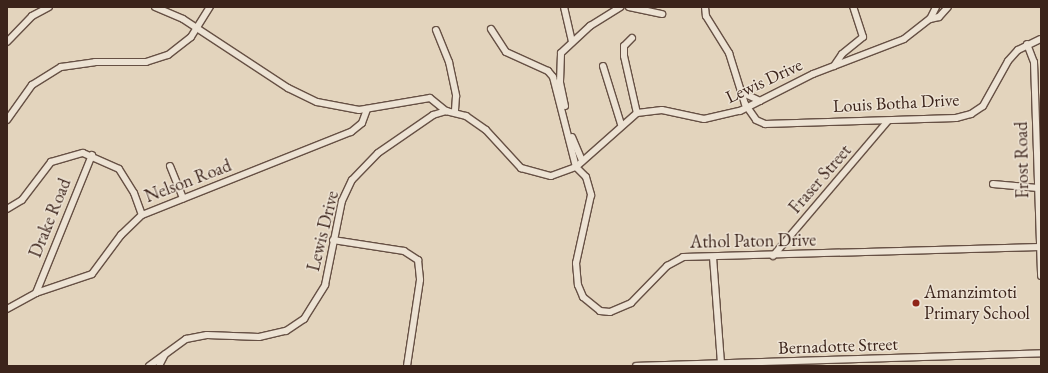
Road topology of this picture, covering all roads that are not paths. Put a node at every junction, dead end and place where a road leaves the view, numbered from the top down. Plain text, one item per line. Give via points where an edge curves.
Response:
1 (49, 7) edge
2 (155, 7) edge
3 (210, 7) edge
4 (564, 7) edge
5 (620, 7) edge
6 (629, 7) edge
7 (705, 7) edge
8 (853, 7) edge
9 (936, 7) edge
10 (948, 7) edge
11 (662, 14) dead end
12 (930, 20) junction
13 (197, 28) junction
14 (491, 29) dead end
15 (436, 30) dead end
16 (632, 38) dead end
17 (1041, 40) edge
18 (572, 41) junction
19 (7, 42) edge
20 (1027, 44) junction
21 (603, 66) dead end
22 (834, 66) junction
23 (741, 92) junction
24 (760, 101) junction
25 (748, 108) junction
26 (367, 109) junction
27 (446, 111) junction
28 (454, 112) junction
29 (638, 113) junction
30 (1038, 119) edge
31 (7, 120) edge
32 (888, 120) junction
33 (620, 124) junction
34 (92, 155) junction
35 (582, 161) junction
36 (170, 166) dead end
37 (576, 167) junction
38 (993, 184) dead end
39 (1039, 190) edge
40 (183, 199) junction
41 (7, 209) edge
42 (142, 215) junction
43 (333, 240) junction
44 (1040, 247) edge
45 (773, 256) junction
46 (713, 257) junction
47 (1041, 276) edge
48 (36, 293) junction
49 (7, 309) edge
50 (166, 352) junction
51 (1041, 353) edge
52 (721, 364) junction
53 (149, 366) edge
54 (159, 366) edge
55 (407, 366) edge
56 (636, 366) edge

1 - 19 street via 32,16
2 - 13 street via 167,9
3 - 13 street
4 - 18 street
5 - 18 street via 603,16
6 - 11 street
7 - 23 street, Louis Botha Drive via 706,16 729,53
8 - 22 street via 863,37 842,54
9 - 12 street, Lewis Drive
10 - 12 street via 940,17
12 - 22 street, Lewis Drive via 904,39
13 - 26 street via 306,98 345,109
13 - 31 street via 182,46 160,59 74,64 52,72 26,92
14 - 37 street via 506,52 551,73
15 - 28 street via 449,62 456,96
16 - 29 street via 624,46 624,56
17 - 20 street, Louis Botha Drive
18 - 35 street via 560,53 559,77 572,138
20 - 30 street, Frost Road via 1034,62
20 - 32 street, Louis Botha Drive via 1008,61 990,96 977,111 956,118
21 - 33 street
22 - 24 street, Lewis Drive
23 - 24 street
23 - 25 street, Louis Botha Drive
24 - 25 street, Lewis Drive
25 - 29 street, Lewis Drive via 704,118 662,110
25 - 32 street, Louis Botha Drive via 756,120 765,124
26 - 27 street via 430,98
26 - 40 street, Nelson Road via 362,122 351,132
27 - 28 street, Lewis Drive
27 - 43 street, Lewis Drive via 397,138 365,165 342,201
28 - 37 street, Lewis Drive via 476,122 529,172 551,176
29 - 33 street, Lewis Drive
30 - 39 street, Frost Road
32 - 45 street, Fraser Street
33 - 35 street, Lewis Drive
34 - 41 street, Nelson Road via 74,153 51,162 22,200
34 - 42 street, Nelson Road via 119,169 134,194
34 - 48 street, Drake Road
35 - 37 street, Lewis Drive
36 - 40 street
37 - 46 street, Athol Paton Drive via 586,177 591,195 576,274 583,297 590,305 610,312 622,308 644,292 675,260
38 - 39 street
39 - 44 street, Frost Road
40 - 42 street, Nelson Road
42 - 48 street via 121,235 92,274
43 - 50 street, Lewis Drive via 320,296 295,326 259,337 207,335 186,339
43 - 55 street via 404,251 418,260 420,280
44 - 45 street, Athol Paton Drive
44 - 47 street, Frost Road
45 - 46 street, Athol Paton Drive
46 - 52 street
48 - 49 street
50 - 53 street, Lewis Drive
50 - 54 street
51 - 52 street, Bernadotte Street
52 - 56 street, Bernadotte Street

